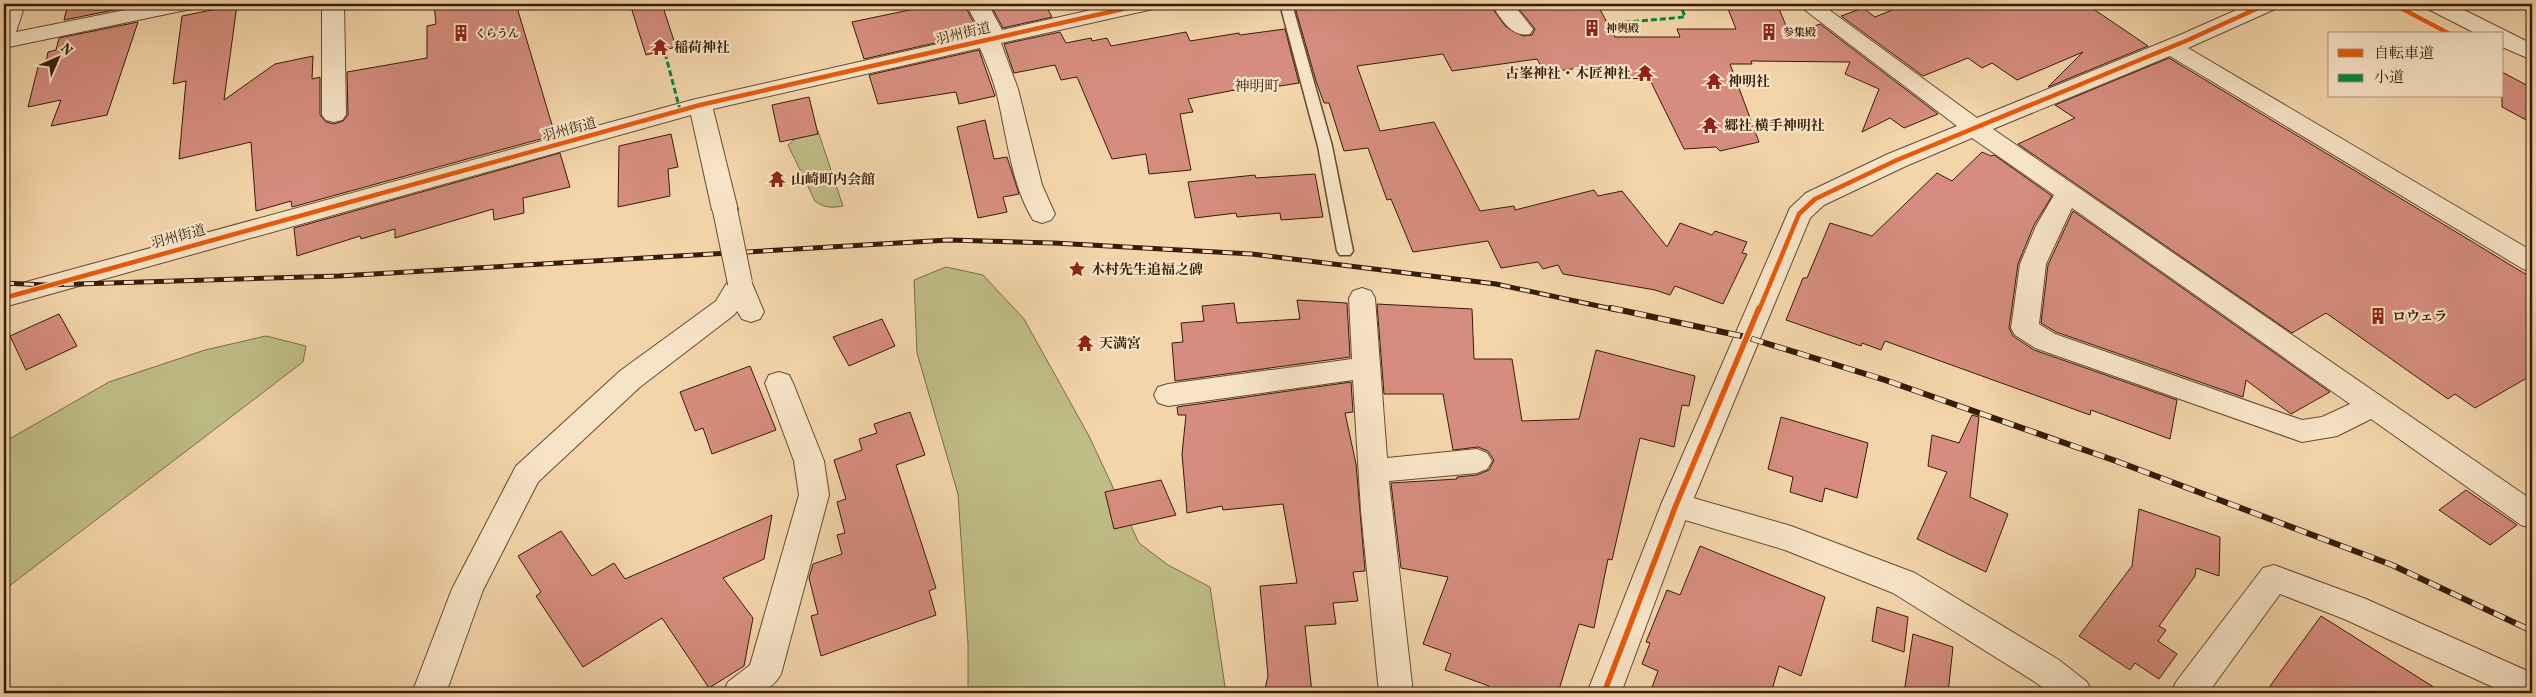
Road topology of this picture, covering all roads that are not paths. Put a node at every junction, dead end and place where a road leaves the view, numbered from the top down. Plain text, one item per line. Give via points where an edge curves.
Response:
1 (14, 4) edge
2 (186, 4) edge
3 (333, 4) edge
4 (977, 4) edge
5 (1145, 4) edge
6 (1286, 4) edge
7 (1502, 4) edge
8 (1808, 4) edge
9 (2267, 4) edge
10 (2436, 4) edge
11 (1522, 28) dead end
12 (2490, 32) edge
13 (4, 34) edge
14 (992, 38) junction
15 (2504, 39) edge
16 (4, 41) edge
17 (2171, 47) junction
18 (2532, 53) edge
19 (700, 105) junction
20 (334, 115) dead end
21 (1976, 129) junction
22 (2068, 193) junction
23 (1042, 214) dead end
24 (1344, 250) dead end
25 (2532, 263) edge
26 (740, 283) junction
27 (4, 298) edge
28 (1362, 298) dead end
29 (752, 312) dead end
30 (1366, 368) junction
31 (779, 383) dead end
32 (1168, 395) dead end
33 (2373, 406) junction
34 (1477, 461) dead end
35 (1373, 471) junction
36 (1676, 505) junction
37 (2532, 516) edge
38 (2532, 688) edge
39 (429, 693) edge
40 (740, 693) edge
41 (1396, 693) edge
42 (1604, 693) edge
43 (2075, 693) edge
44 (2188, 693) edge

1 - 13 street
2 - 16 street
3 - 20 street
4 - 14 street
5 - 14 street, 羽州街道
6 - 24 lane via 1325,146
7 - 11 street
8 - 21 street
9 - 17 street
10 - 12 street
14 - 19 street, 羽州街道
14 - 23 street via 1030,185
15 - 18 street
17 - 21 street
17 - 25 street
19 - 26 street, bridge
19 - 27 street, 羽州街道
21 - 22 street
21 - 36 street via 1897,160 1815,199 1799,214
22 - 33 street
22 - 33 street via 2033,264 2025,328 2045,341 2302,431 2327,428
26 - 29 street
26 - 39 street via 725,308 630,379 527,474 468,588
28 - 30 street
30 - 32 street
30 - 35 street
31 - 40 street via 808,461 814,495 764,674
33 - 37 street
34 - 35 street
35 - 41 street
36 - 42 street
36 - 43 street via 1791,539 1904,583 2047,671
38 - 44 street via 2355,609 2274,578

